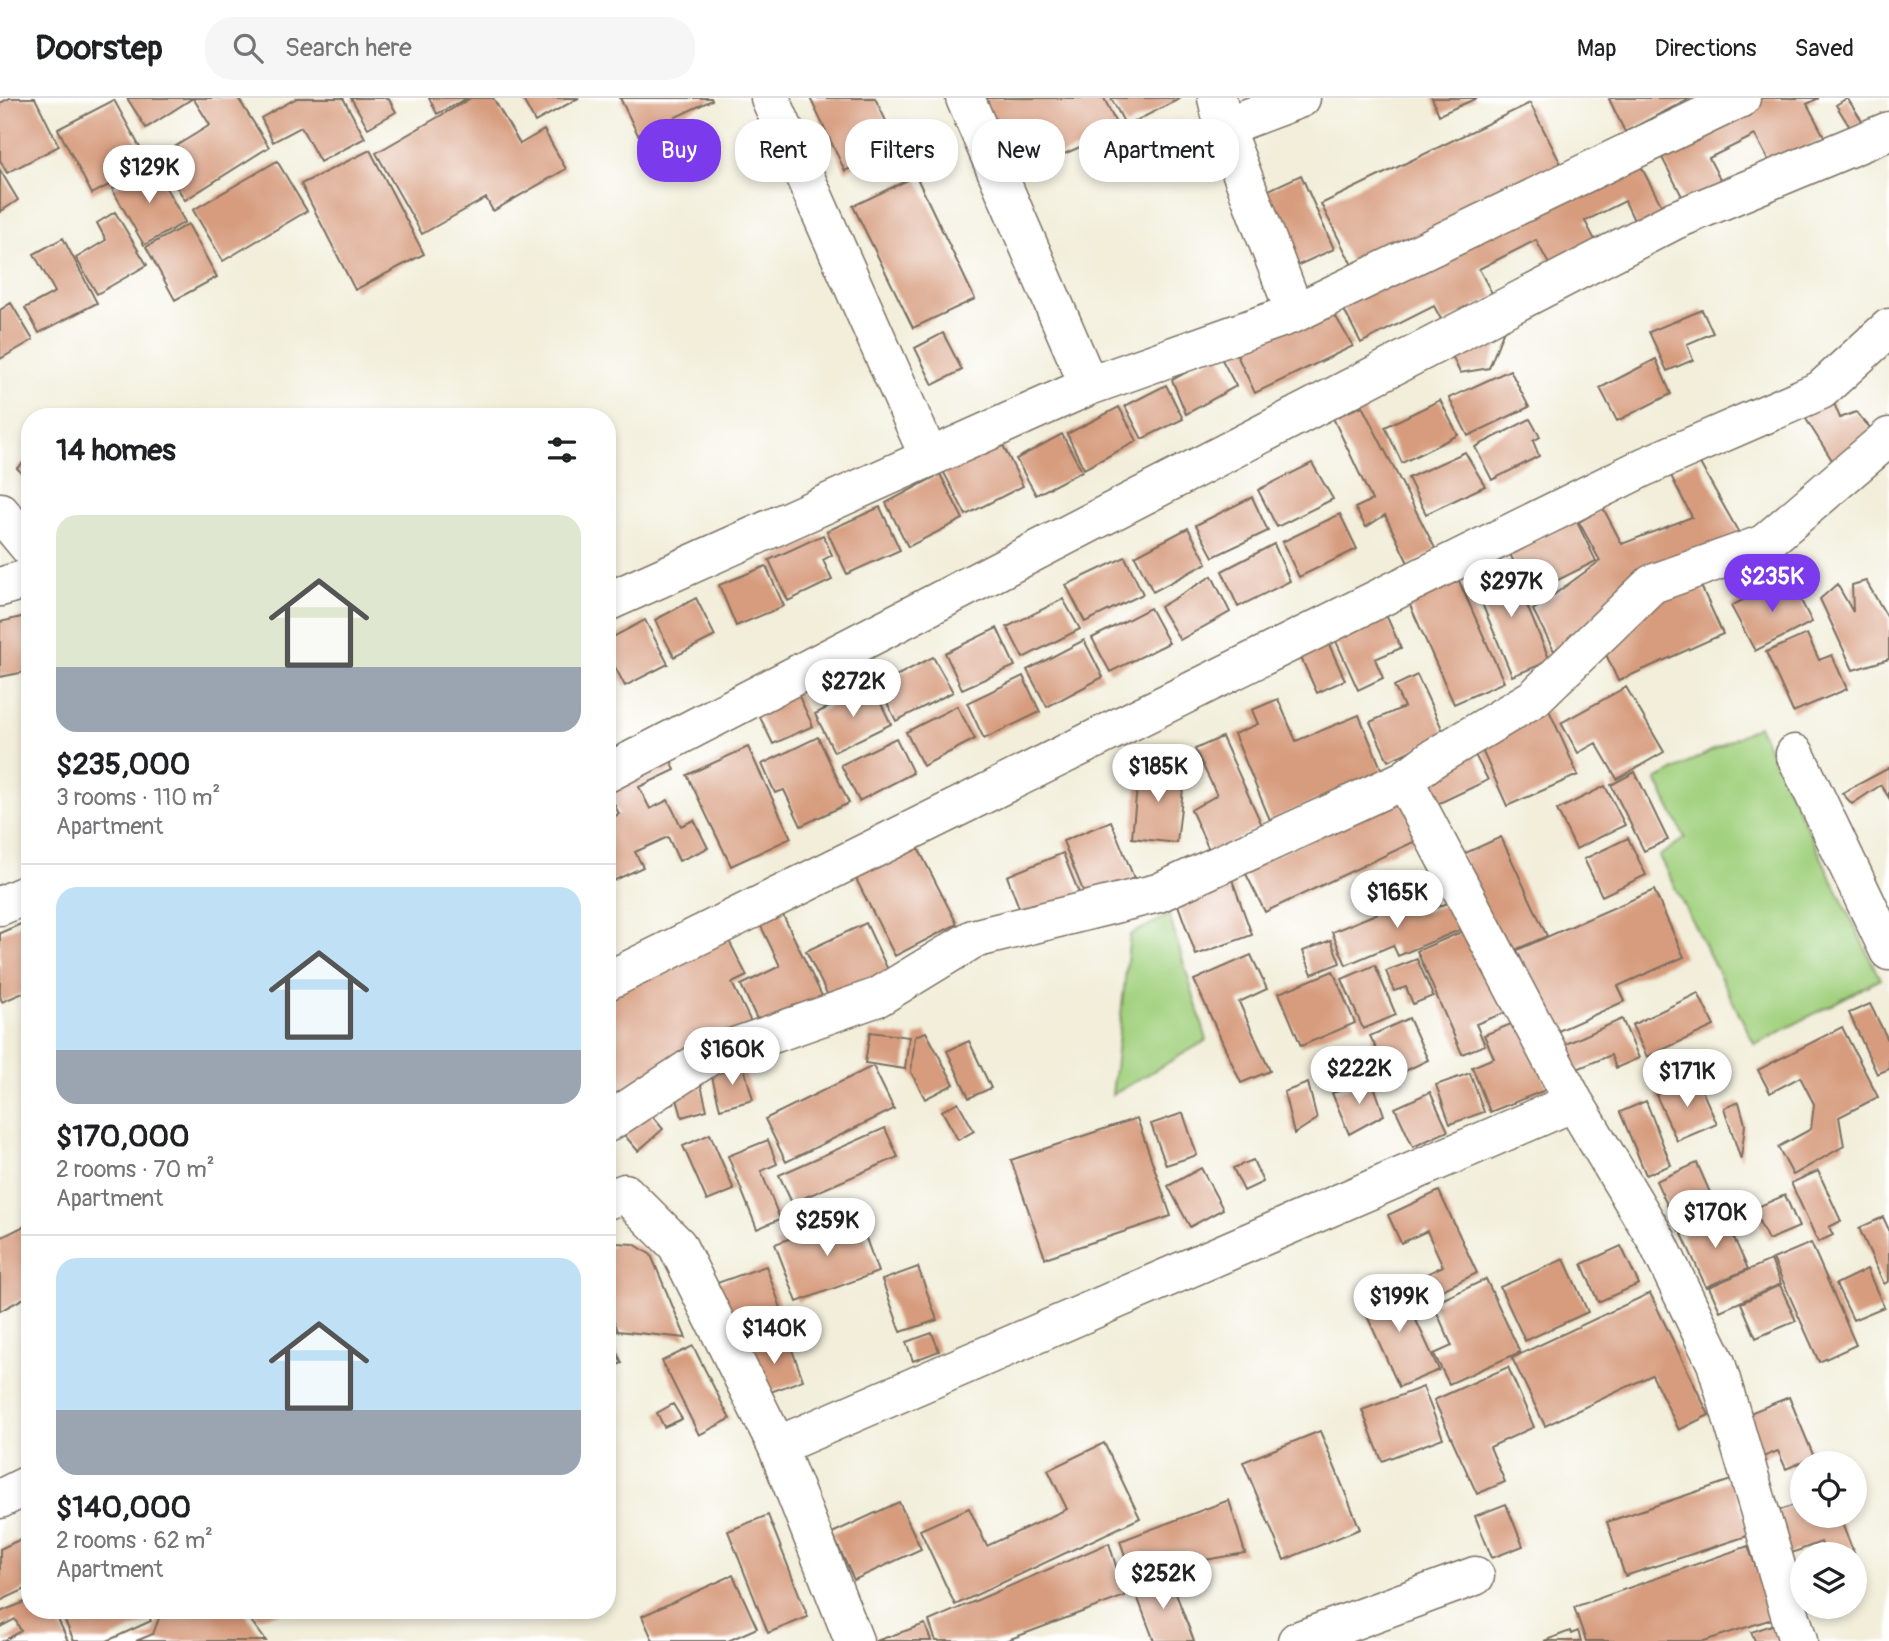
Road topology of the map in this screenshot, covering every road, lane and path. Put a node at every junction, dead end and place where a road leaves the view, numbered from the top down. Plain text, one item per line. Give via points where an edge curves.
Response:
1 (769, 98) edge
2 (965, 98) edge
3 (1301, 98) edge
4 (1741, 98) edge
5 (1220, 113) edge
6 (1889, 131) edge
7 (1295, 313) junction
8 (1889, 328) edge
9 (1089, 386) junction
10 (1889, 437) edge
11 (929, 457) junction
12 (0, 512) edge
13 (21, 537) edge
14 (21, 581) edge
15 (0, 587) edge
16 (616, 598) edge
17 (1795, 754) dead end
18 (616, 767) edge
19 (1404, 780) junction
20 (21, 897) edge
21 (0, 906) edge
22 (1889, 951) edge
23 (616, 977) edge
24 (1574, 1102) junction
25 (616, 1117) edge
26 (616, 1193) edge
27 (777, 1446) junction
28 (21, 1488) edge
29 (0, 1499) edge
30 (1475, 1576) dead end
31 (855, 1641) edge
32 (1297, 1641) edge
33 (1798, 1641) edge

1 - 11 street
2 - 9 street
3 - 5 street
4 - 7 street
5 - 7 street
6 - 18 street via 1675,220
7 - 9 street
8 - 23 street via 1821,390 1631,473
9 - 11 street
10 - 19 street via 1764,544 1652,584 1534,698
11 - 16 street
12 - 13 street
14 - 15 street
17 - 22 street
19 - 24 street
19 - 25 street via 1158,893 973,939 878,997 709,1056
20 - 21 street
24 - 27 street
24 - 33 street via 1656,1239 1716,1363
26 - 27 street via 677,1245
27 - 31 street
28 - 29 street
30 - 32 street

